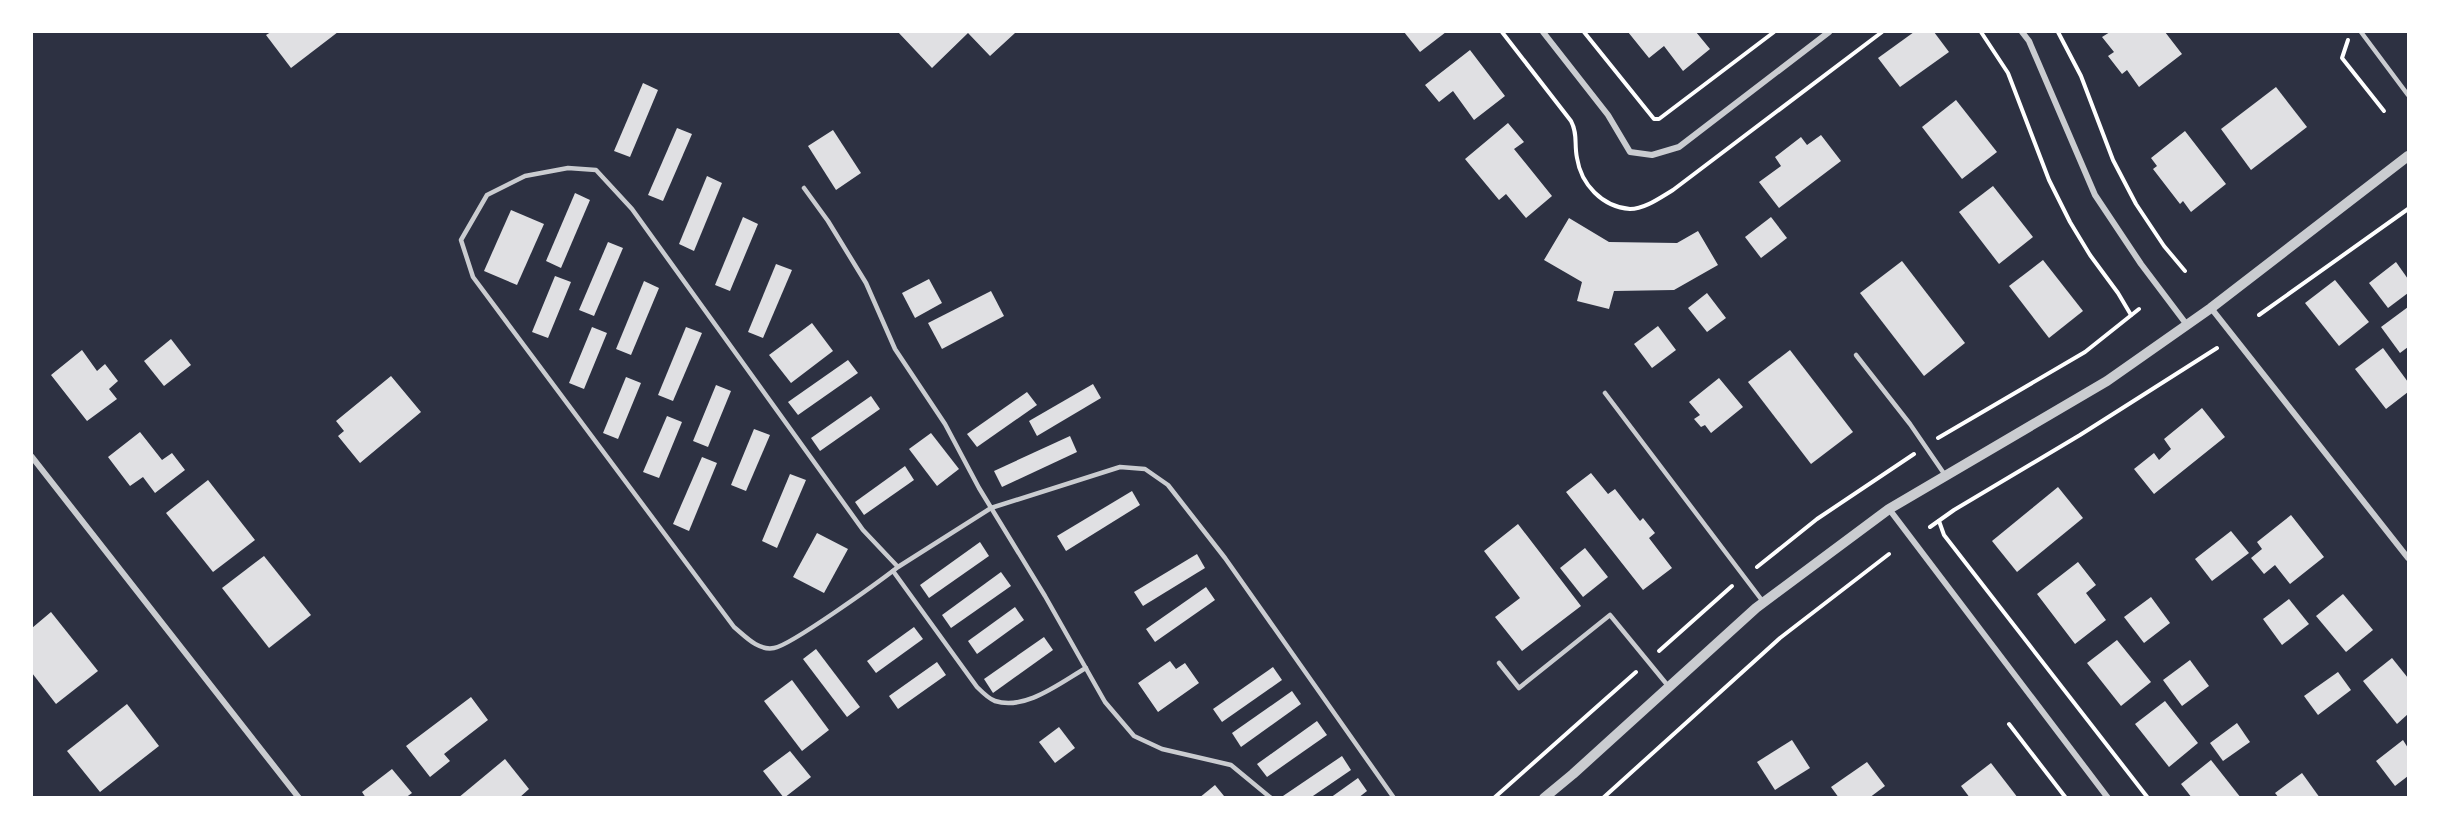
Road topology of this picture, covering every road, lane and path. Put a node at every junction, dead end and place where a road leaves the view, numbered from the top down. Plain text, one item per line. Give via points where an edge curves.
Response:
1 (1543, 32) edge
2 (1584, 32) edge
3 (1774, 32) edge
4 (1829, 32) edge
5 (1981, 32) edge
6 (2022, 32) edge
7 (2058, 32) edge
8 (2351, 32) edge
9 (2361, 32) edge
10 (2409, 95) edge
11 (2384, 111) dead end
12 (2409, 156) edge
13 (804, 188) dead end
14 (2409, 209) edge
15 (2185, 271) dead end
16 (2211, 308) junction
17 (2139, 309) dead end
18 (2131, 315) junction
19 (2259, 315) dead end
20 (2187, 325) junction
21 (2217, 348) dead end
22 (1856, 355) dead end
23 (1605, 393) dead end
24 (1925, 446) junction
25 (32, 457) edge
26 (1945, 475) junction
27 (991, 508) junction
28 (1889, 509) junction
29 (1939, 521) junction
30 (1930, 527) dead end
31 (1889, 554) dead end
32 (2409, 558) edge
33 (895, 569) junction
34 (1744, 577) junction
35 (1764, 603) junction
36 (1648, 661) junction
37 (1499, 663) dead end
38 (1086, 668) junction
39 (1669, 687) junction
40 (2009, 724) dead end
41 (299, 798) edge
42 (1271, 798) edge
43 (1394, 798) edge
44 (1494, 798) edge
45 (1544, 798) edge
46 (1603, 798) edge
47 (2066, 798) edge
48 (2108, 798) edge
49 (2148, 798) edge

1 - 4 street via 1608,115 1630,152 1652,155 1679,147
2 - 3 path via 1654,119
5 - 18 path via 2008,73 2049,180 2070,222
6 - 20 street via 2030,41 2095,195 2140,264
7 - 15 path via 2136,204
8 - 11 path via 2342,58
9 - 10 lane
12 - 16 street
13 - 27 lane via 866,283 895,349 945,424
14 - 19 path
16 - 20 street
16 - 32 street
17 - 18 path
18 - 24 path via 2085,352
20 - 26 street via 2107,381
21 - 29 path
22 - 24 lane
23 - 34 lane
24 - 26 lane
24 - 34 path via 1817,519
25 - 41 street
26 - 28 street
27 - 33 lane
27 - 38 lane
27 - 43 lane via 1120,467 1145,469 1168,485 1225,558
28 - 35 street
28 - 48 street
29 - 30 path
29 - 49 path via 1944,535
31 - 46 path via 1779,638
33 - 33 lane via 632,209 596,171 568,168 525,176 487,195 461,240 473,278 735,627 755,645 773,649
33 - 38 lane via 977,687 994,701 1029,700
34 - 35 lane
34 - 36 path
35 - 39 street
36 - 37 lane via 1610,615 1518,687
36 - 39 lane
36 - 44 path
38 - 42 lane via 1105,702 1134,736 1162,749 1231,765
39 - 45 street
40 - 47 path

